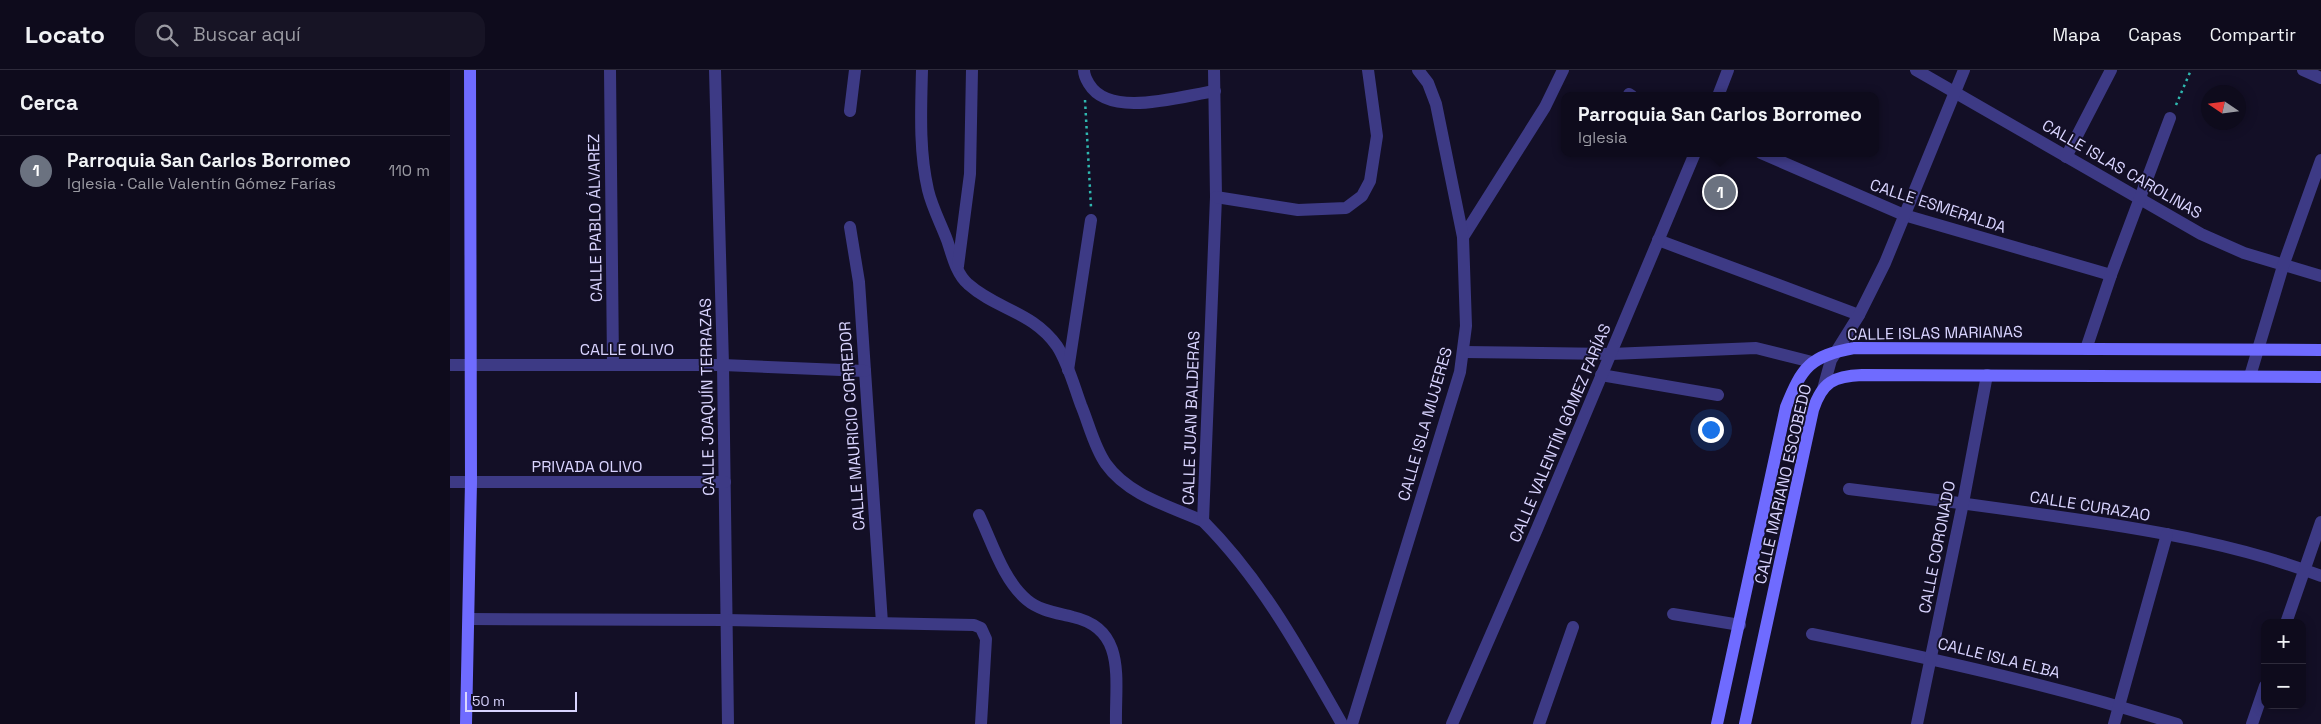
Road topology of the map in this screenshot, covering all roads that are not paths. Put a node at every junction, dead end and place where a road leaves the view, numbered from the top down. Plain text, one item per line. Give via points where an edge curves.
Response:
1 (470, 70) edge
2 (610, 70) edge
3 (715, 70) edge
4 (855, 70) edge
5 (922, 70) edge
6 (972, 70) edge
7 (1214, 70) edge
8 (1368, 70) edge
9 (1418, 70) edge
10 (1563, 70) edge
11 (1728, 70) edge
12 (1916, 70) edge
13 (1964, 70) edge
14 (2111, 70) edge
15 (2303, 70) edge
16 (1084, 73) edge
17 (2321, 78) edge
18 (1215, 91) junction
19 (1955, 91) junction
20 (1720, 92) edge
21 (850, 111) dead end
22 (2170, 118) road end
23 (1693, 157) edge
24 (1770, 157) edge
25 (2066, 157) junction
26 (2321, 160) edge
27 (1216, 197) junction
28 (2139, 200) junction
29 (1904, 215) junction
30 (1092, 220) road end
31 (850, 227) dead end
32 (1463, 237) junction
33 (1658, 240) junction
34 (2283, 266) junction
35 (957, 268) junction
36 (2111, 275) junction
37 (2321, 276) edge
38 (1859, 315) junction
39 (2086, 349) junction
40 (2257, 350) junction
41 (2321, 350) edge
42 (1836, 351) junction
43 (1464, 352) junction
44 (1611, 354) junction
45 (1812, 362) junction
46 (471, 364) junction
47 (450, 365) edge
48 (613, 365) junction
49 (723, 365) junction
50 (1068, 370) junction
51 (865, 371) junction
52 (1601, 375) junction
53 (1987, 375) junction
54 (2250, 376) junction
55 (2321, 377) edge
56 (1822, 389) junction
57 (1718, 395) dead end
58 (450, 482) edge
59 (471, 482) junction
60 (724, 482) junction
61 (1849, 489) dead end
62 (1963, 503) junction
63 (979, 514) dead end
64 (1203, 520) junction
65 (2321, 522) edge
66 (2167, 534) junction
67 (2304, 570) junction
68 (2321, 576) edge
69 (1673, 614) dead end
70 (469, 619) junction
71 (2287, 619) edge
72 (726, 620) junction
73 (882, 623) junction
74 (1740, 625) junction
75 (1573, 627) dead end
76 (1812, 634) dead end
77 (1931, 658) junction
78 (2261, 698) edge
79 (2120, 706) junction
80 (466, 724) edge
81 (728, 724) edge
82 (981, 724) edge
83 (1116, 724) edge
84 (1342, 724) edge
85 (1352, 724) edge
86 (1452, 724) edge
87 (1539, 724) edge
88 (1717, 724) edge
89 (1745, 724) edge
90 (1917, 724) edge
91 (2114, 724) edge
92 (2177, 724) edge
93 (2252, 724) edge

1 - 46 main road
2 - 48 street, CALLE PABLO ÁLVAREZ
3 - 49 street, CALLE JOAQUÍN TERRAZAS
4 - 21 street
5 - 35 street via 924,172
6 - 35 street via 970,174
7 - 18 street, CALLE JUAN BALDERAS
8 - 27 street via 1377,136 1370,181 1362,196 1346,208 1298,210
9 - 32 street, CALLE ISLA MUJERES via 1428,83 1436,104
10 - 32 street via 1545,106
11 - 20 street
12 - 19 street, CALLE ISLAS CAROLINAS
13 - 19 street, CALLE MARIANO ESCOBEDO
14 - 25 street
15 - 17 street
16 - 18 street via 1094,93 1111,102 1133,104
18 - 27 street, CALLE JUAN BALDERAS
19 - 25 street, CALLE ISLAS CAROLINAS
19 - 29 street, CALLE MARIANO ESCOBEDO
22 - 28 street
23 - 33 street, CALLE VALENTÍN GÓMEZ FARÍAS
24 - 29 street, CALLE ESMERALDA
25 - 28 street, CALLE ISLAS CAROLINAS
26 - 34 street
27 - 64 street, CALLE JUAN BALDERAS
28 - 34 street, CALLE ISLAS CAROLINAS via 2224,245
28 - 36 street
29 - 36 street, CALLE ESMERALDA
29 - 38 street, CALLE MARIANO ESCOBEDO
30 - 50 street
31 - 51 street, CALLE MAURICIO CORREDOR via 859,282
32 - 43 street, CALLE ISLA MUJERES
33 - 38 street
33 - 44 street, CALLE VALENTÍN GÓMEZ FARÍAS
34 - 37 street, CALLE ISLAS CAROLINAS
34 - 40 street
35 - 50 street via 966,283 980,293 1030,319 1044,330 1058,348
36 - 39 street
38 - 42 street, CALLE MARIANO ESCOBEDO
39 - 40 main road, CALLE ISLAS MARIANAS
39 - 42 main road, CALLE ISLAS MARIANAS via 1924,347
40 - 41 main road, CALLE ISLAS MARIANAS
40 - 54 street
42 - 45 main road, CALLE ISLAS MARIANAS
42 - 56 street, CALLE MARIANO ESCOBEDO
43 - 44 street
43 - 85 street, CALLE ISLA MUJERES
44 - 45 street via 1756,348
44 - 52 street, CALLE VALENTÍN GÓMEZ FARÍAS
45 - 74 main road, CALLE MARIANO ESCOBEDO via 1801,375 1786,407
46 - 47 street, CALLE OLIVO
46 - 48 street, CALLE OLIVO
46 - 59 main road
48 - 49 street, CALLE OLIVO
49 - 51 street, CALLE OLIVO
49 - 60 street, CALLE JOAQUÍN TERRAZAS
50 - 64 street via 1094,440 1105,463 1117,477 1133,490
51 - 73 street, CALLE MAURICIO CORREDOR
52 - 57 street
52 - 86 street, CALLE VALENTÍN GÓMEZ FARÍAS
53 - 54 main road
53 - 56 main road via 1848,375 1836,378
53 - 62 street, CALLE CORONADO
54 - 55 main road
56 - 89 main road, CALLE MARIANO ESCOBEDO via 1811,419
58 - 59 street, PRIVADA OLIVO
59 - 60 street, PRIVADA OLIVO
59 - 70 main road
60 - 72 street, CALLE JOAQUÍN TERRAZAS
61 - 62 street, CALLE CURAZAO
62 - 66 street, CALLE CURAZAO
62 - 77 street, CALLE CORONADO
63 - 83 street via 1016,590 1045,610 1085,619 1106,633 1114,657
64 - 84 street, CALLE JUAN BALDERAS via 1264,594
65 - 67 street
66 - 67 street, CALLE CURAZAO
66 - 79 street
67 - 68 street, CALLE CURAZAO
67 - 71 street
69 - 74 street
70 - 72 street
70 - 80 main road
72 - 73 street
72 - 81 street, CALLE JOAQUÍN TERRAZAS
73 - 82 street via 981,628 986,639
74 - 88 main road, CALLE MARIANO ESCOBEDO
75 - 87 street
76 - 77 street, CALLE ISLA ELBA
77 - 79 street, CALLE ISLA ELBA
77 - 90 street, CALLE CORONADO
78 - 93 street
79 - 91 street
79 - 92 street, CALLE ISLA ELBA

